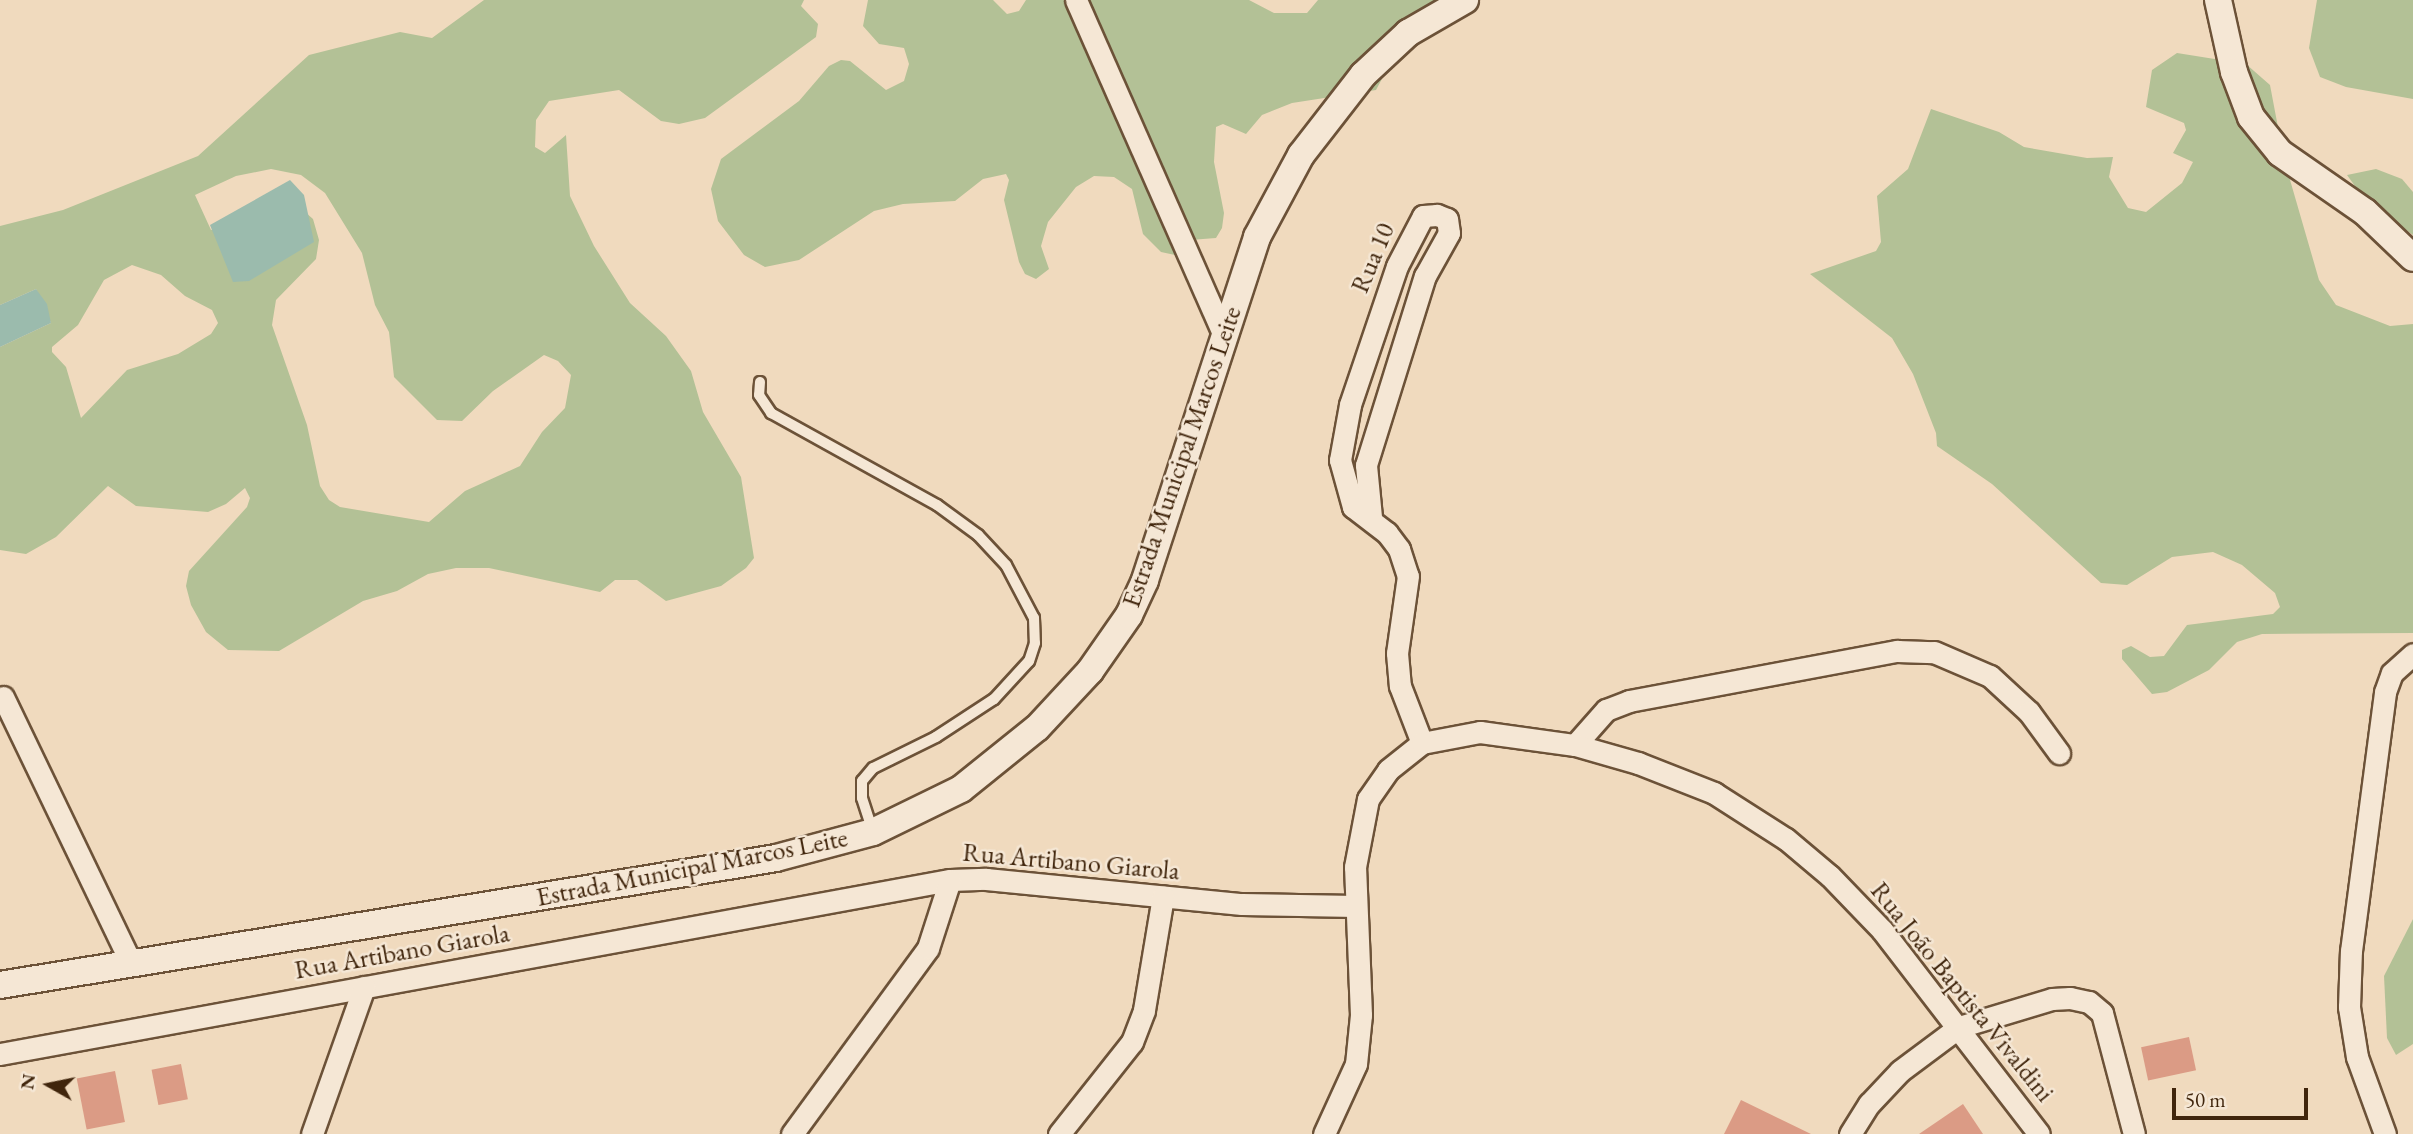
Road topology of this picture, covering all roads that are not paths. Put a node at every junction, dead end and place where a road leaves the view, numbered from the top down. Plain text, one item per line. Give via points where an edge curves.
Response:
1 (1076, 0) edge
2 (1465, 0) edge
3 (2218, 0) edge
4 (2413, 258) edge
5 (1224, 335) junction
6 (760, 382) dead end
7 (1340, 460) junction
8 (1366, 465) junction
9 (1371, 517) junction
10 (2413, 654) edge
11 (3, 697) dead end
12 (1422, 743) junction
13 (1575, 745) junction
14 (2059, 753) dead end
15 (873, 832) junction
16 (950, 880) junction
17 (1163, 897) junction
18 (1356, 906) junction
19 (131, 963) junction
20 (0, 985) edge
21 (364, 987) junction
22 (1959, 1027) junction
23 (0, 1054) edge
24 (312, 1134) edge
25 (792, 1134) edge
26 (1059, 1134) edge
27 (1324, 1134) edge
28 (1850, 1134) edge
29 (2039, 1134) edge
30 (2134, 1134) edge
31 (2385, 1134) edge

1 - 5 street
2 - 5 street, Estrada Municipal Marcos Leite via 1408,33 1363,75 1301,155 1257,237
3 - 4 street via 2234,72 2251,117 2280,153 2365,212
5 - 15 street, Estrada Municipal Marcos Leite via 1145,580 1129,615 1090,671 1037,727 961,789
6 - 15 lane via 760,395 771,414 937,505 978,535 1006,565 1034,618 1035,643 1029,661 994,699 936,737 873,768 862,781 862,798
7 - 8 street
7 - 8 street, Rua 10 via 1350,405 1397,266 1423,216 1437,215 1447,219 1449,233 1425,276
7 - 9 street, Rua 10 via 1353,507
8 - 9 street, Rua 10
9 - 12 street, Rua 10 via 1399,549 1408,576 1397,653 1400,686
10 - 31 street via 2392,673 2385,692 2351,951 2349,1007 2357,1057
11 - 19 street
12 - 13 street, Rua João Baptista Vivaldini via 1480,732
12 - 18 street, Rua João Baptista Vivaldini via 1388,770 1368,799 1358,833
13 - 14 street via 1605,710 1629,701 1897,651 1934,652 1990,676 2029,712
13 - 22 street, Rua João Baptista Vivaldini via 1638,763 1714,793 1786,839 1882,930
15 - 19 street, Estrada Municipal Marcos Leite via 776,858
16 - 17 street, Rua Artibano Giarola via 986,879
16 - 21 street, Rua Artibano Giarola
16 - 25 street via 928,948
17 - 18 street, Rua Artibano Giarola
17 - 26 street via 1144,1010 1132,1042
18 - 27 street, Rua João Baptista Vivaldini via 1361,1015 1356,1064
19 - 20 street, Estrada Municipal Marcos Leite
21 - 23 street, Rua Artibano Giarola
21 - 24 street
22 - 28 street via 1900,1071 1869,1104
22 - 29 street, Rua João Baptista Vivaldini
22 - 30 street via 2052,999 2089,1002 2102,1013 2109,1029

